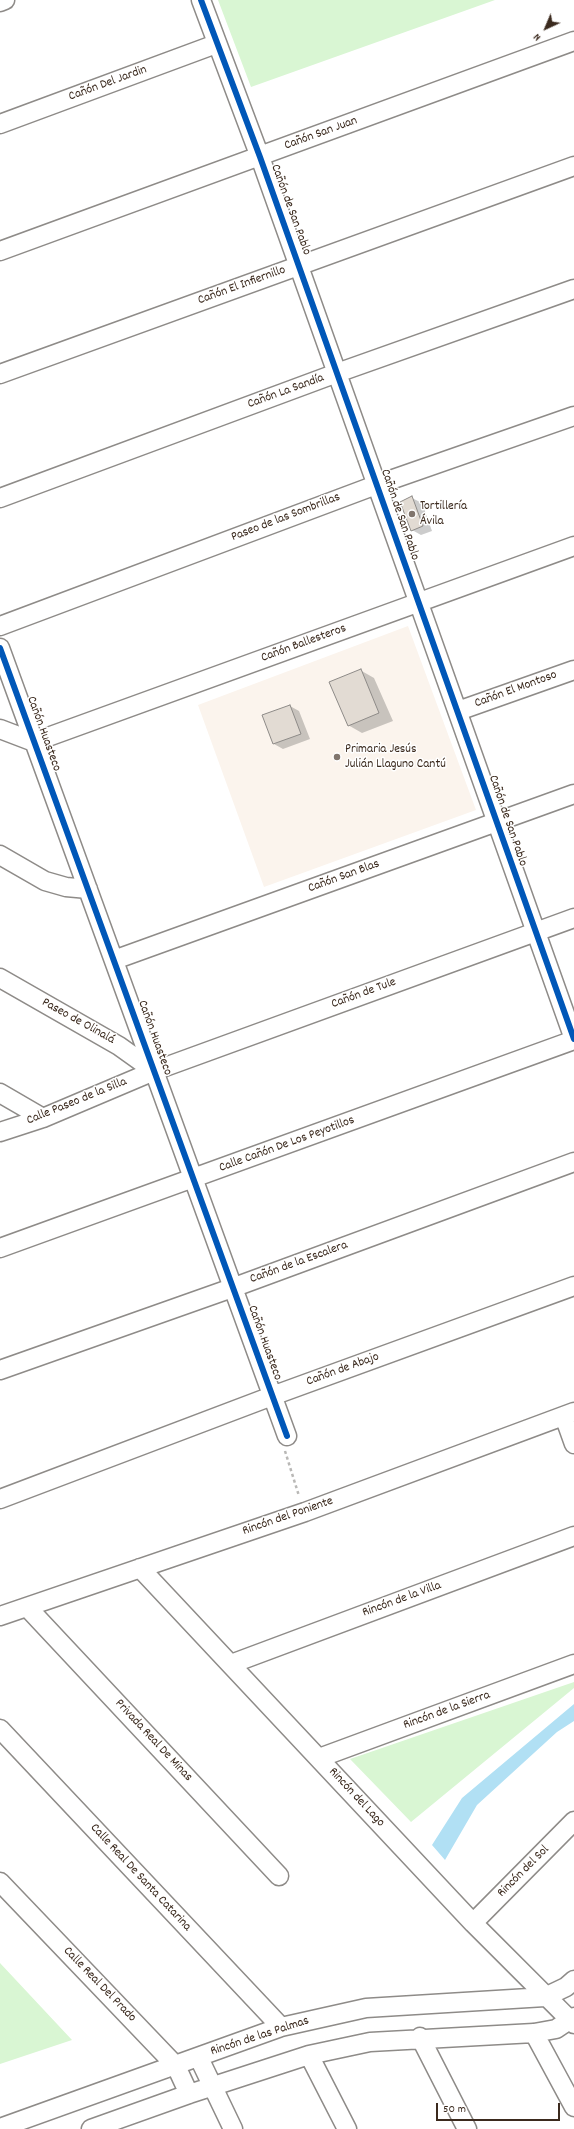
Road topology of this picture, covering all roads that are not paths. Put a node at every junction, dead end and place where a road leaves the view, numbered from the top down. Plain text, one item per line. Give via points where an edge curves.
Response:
1 (5, 0) edge
2 (201, 0) edge
3 (0, 2) edge
4 (574, 41) edge
5 (216, 44) junction
6 (0, 124) edge
7 (260, 157) junction
8 (574, 166) edge
9 (0, 251) edge
10 (298, 265) junction
11 (574, 289) edge
12 (337, 373) junction
13 (0, 374) edge
14 (574, 416) edge
15 (376, 485) junction
16 (0, 498) edge
17 (574, 546) edge
18 (418, 603) junction
19 (0, 626) edge
20 (0, 648) edge
21 (574, 670) edge
22 (458, 711) junction
23 (0, 729) edge
24 (34, 742) junction
25 (574, 794) edge
26 (495, 822) junction
27 (0, 855) edge
28 (88, 890) junction
29 (574, 918) edge
30 (535, 931) junction
31 (114, 960) junction
32 (0, 978) edge
33 (574, 1040) edge
34 (154, 1071) junction
35 (0, 1093) edge
36 (43, 1118) junction
37 (0, 1132) edge
38 (574, 1162) edge
39 (193, 1179) junction
40 (0, 1248) edge
41 (574, 1286) edge
42 (232, 1288) junction
43 (0, 1370) edge
44 (272, 1396) junction
45 (569, 1414) edge
46 (287, 1436) dead end
47 (574, 1444) edge
48 (0, 1499) edge
49 (574, 1536) edge
50 (140, 1568) junction
51 (26, 1607) junction
52 (0, 1616) edge
53 (231, 1664) junction
54 (574, 1664) edge
55 (0, 1729) edge
56 (319, 1758) junction
57 (574, 1821) edge
58 (280, 1876) dead end
59 (0, 1882) edge
60 (473, 1923) junction
61 (574, 1980) edge
62 (544, 1997) junction
63 (573, 2021) edge
64 (281, 2027) junction
65 (534, 2033) junction
66 (420, 2037) junction
67 (309, 2055) junction
68 (199, 2058) junction
69 (176, 2066) junction
70 (212, 2086) junction
71 (189, 2094) junction
72 (574, 2107) edge
73 (112, 2126) edge
74 (0, 2129) edge
75 (90, 2129) edge
76 (233, 2129) edge
77 (347, 2129) edge
78 (466, 2129) edge

1 - 3 street
2 - 5 street, Cañón de San Pablo
4 - 7 street, Cañón San Juan
5 - 6 street, Cañón Del Jardin
5 - 7 street, Cañón de San Pablo
7 - 9 street, Cañón San Juan
7 - 10 street, Cañón de San Pablo
8 - 10 street, Cañón El Infiernillo
10 - 12 street, Cañón de San Pablo
10 - 13 street, Cañón El Infiernillo
11 - 12 street, Cañón La Sandía
12 - 15 street, Cañón de San Pablo
12 - 16 street, Cañón La Sandía
14 - 15 street, Paseo de las Sombrillas
15 - 18 street, Cañón de San Pablo
15 - 19 street, Paseo de las Sombrillas
17 - 18 street, Cañón Ballesteros
18 - 22 street, Cañón de San Pablo
18 - 24 street, Cañón Ballesteros
20 - 24 street, Cañón Huasteco
21 - 22 street, Cañón El Montoso
22 - 26 street, Cañón de San Pablo
23 - 24 street
24 - 28 street, Cañón Huasteco
25 - 26 street, Cañón San Blas
26 - 30 street, Cañón de San Pablo
26 - 31 street, Cañón San Blas
27 - 28 street via 45,881
28 - 31 street, Cañón Huasteco
29 - 30 street, Cañón de Tule
30 - 33 street, Cañón de San Pablo
30 - 34 street, Cañón de Tule
31 - 34 street, Cañón Huasteco
32 - 34 street, Paseo de Olinalá via 120,1046
33 - 39 street, Calle Cañón De Los Peyotillos
34 - 36 street, Calle Paseo de la Silla
34 - 39 street, Cañón Huasteco
35 - 36 street
36 - 37 street, Calle Paseo de la Silla
38 - 42 street, Cañón de la Escalera
39 - 40 street, Calle Cañón De Los Peyotillos
39 - 42 street, Cañón Huasteco
41 - 44 street, Cañón de Abajo
42 - 43 street, Cañón de la Escalera
42 - 44 street, Cañón Huasteco
44 - 46 street, Cañón Huasteco
44 - 48 street, Cañón de Abajo
45 - 47 street
45 - 50 street, Rincón del Poniente via 304,1512
49 - 53 street, Rincón de la Villa
50 - 51 street, Rincón del Poniente
50 - 53 street, Rincón del Lago
51 - 52 street, Rincón del Poniente
51 - 58 street, Privada Real De Minas
53 - 56 street, Rincón del Lago
54 - 56 street, Rincón de la Sierra
55 - 64 street, Calle Real De Santa Catarina
56 - 60 street, Rincón del Lago
57 - 60 street, Rincón del Sol
59 - 69 street, Calle Real Del Prado
60 - 62 street, Rincón del Lago
61 - 62 street, Rincón de las Palmas via 566,1987
62 - 63 street, Rincón del Lago
62 - 64 street, Rincón de las Palmas via 366,2008
63 - 65 street via 556,2029
64 - 68 street, Rincón de las Palmas
65 - 66 street
65 - 72 street
66 - 67 street via 370,2042
66 - 78 street
67 - 70 street
67 - 77 street
68 - 69 street, Rincón de las Palmas
68 - 70 street
69 - 71 street, Calle Real Del Prado
69 - 74 street, Rincón de las Palmas
70 - 71 street
70 - 76 street
71 - 73 street
73 - 75 street

